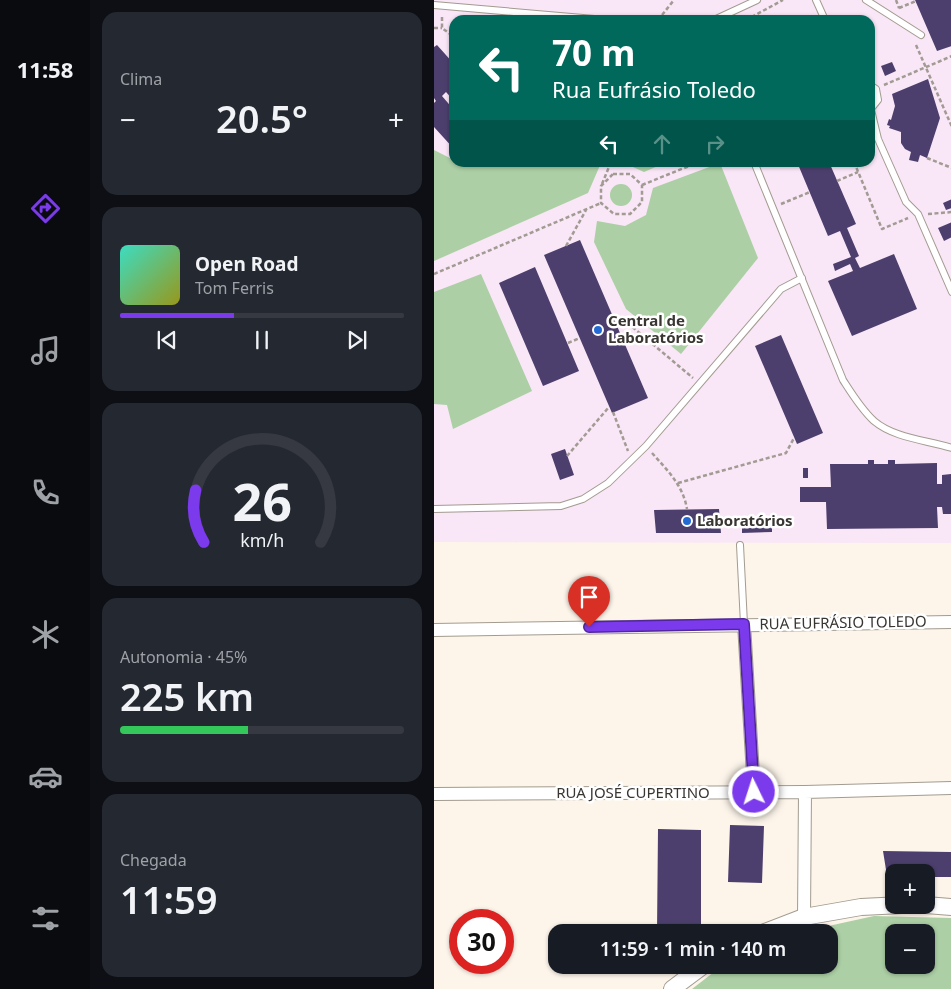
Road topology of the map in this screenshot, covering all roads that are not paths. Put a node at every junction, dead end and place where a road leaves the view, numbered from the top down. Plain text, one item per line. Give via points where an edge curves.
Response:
1 (757, 0) edge
2 (816, 0) edge
3 (866, 0) edge
4 (434, 5) edge
5 (547, 15) edge
6 (725, 15) edge
7 (824, 15) edge
8 (921, 35) dead end
9 (875, 92) edge
10 (875, 104) edge
11 (875, 127) edge
12 (756, 167) edge
13 (802, 278) junction
14 (951, 292) edge
15 (951, 448) edge
16 (434, 509) edge
17 (740, 545) dead end
18 (951, 622) edge
19 (744, 624) junction
20 (434, 630) edge
21 (951, 788) edge
22 (754, 792) junction
23 (805, 792) junction
24 (434, 794) edge
25 (885, 906) edge
26 (935, 906) edge
27 (951, 907) edge
28 (804, 917) junction
29 (786, 924) edge
30 (692, 974) edge
31 (672, 989) edge

1 - 6 lane
2 - 7 lane
3 - 8 lane
4 - 5 lane
9 - 10 lane via 878,100
11 - 14 lane via 906,202 918,214
12 - 13 lane
13 - 15 lane via 843,380 859,405 875,422 897,434
13 - 16 lane via 781,289 646,446 608,483 584,499 561,506
17 - 19 lane
18 - 19 street, RUA EUFRÁSIO TOLEDO
19 - 20 street, RUA EUFRÁSIO TOLEDO
19 - 22 street
21 - 23 street, RUA JOSÉ CUPERTINO
22 - 23 street, RUA JOSÉ CUPERTINO
22 - 24 street, RUA JOSÉ CUPERTINO
23 - 28 street
25 - 28 street
26 - 27 street
28 - 29 street
30 - 31 street

